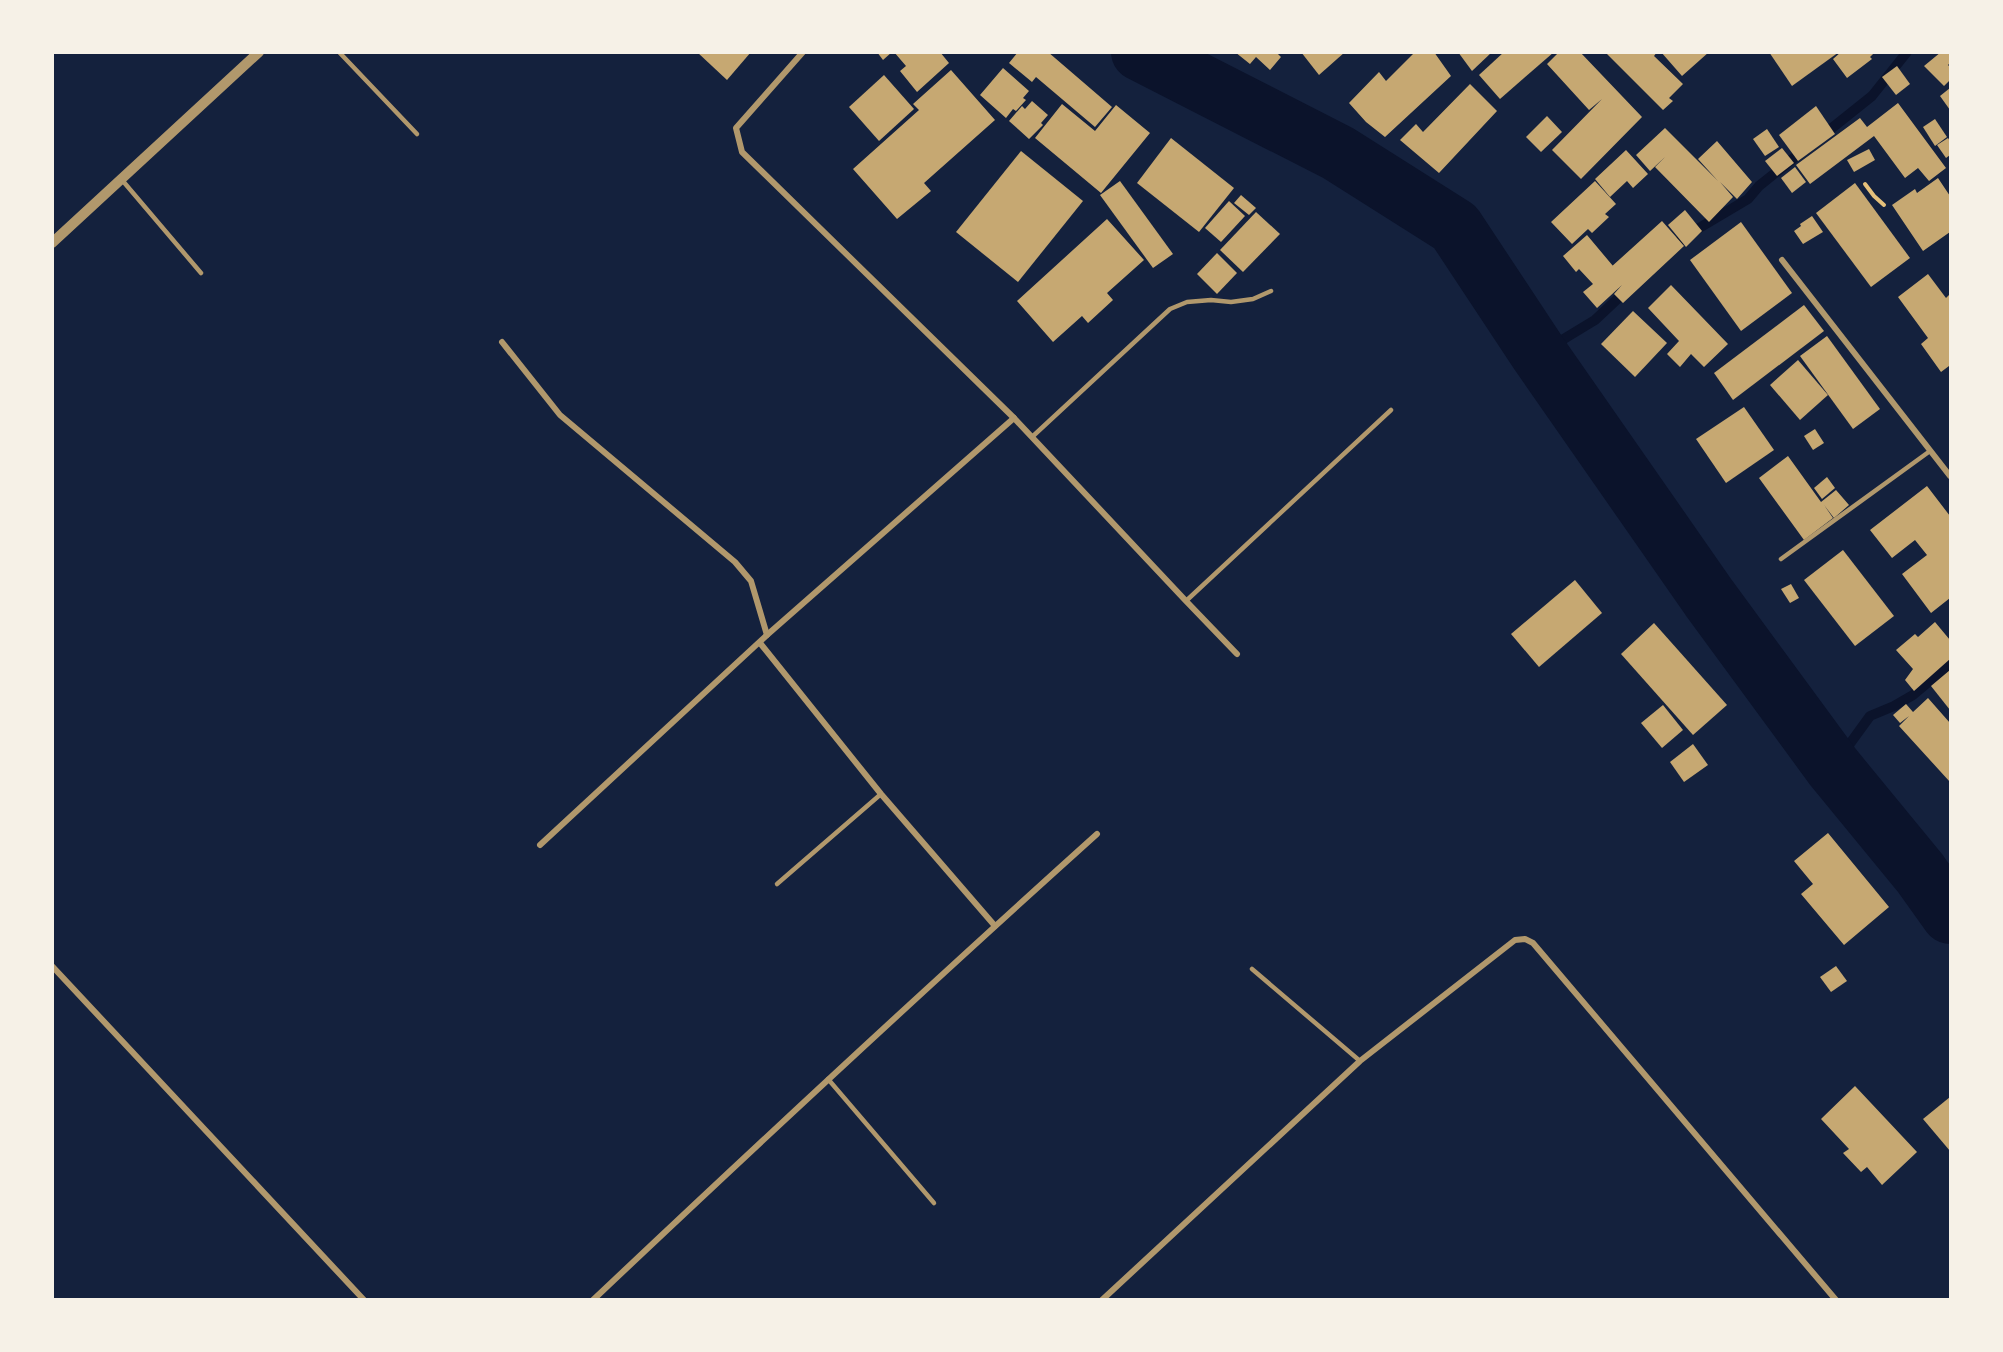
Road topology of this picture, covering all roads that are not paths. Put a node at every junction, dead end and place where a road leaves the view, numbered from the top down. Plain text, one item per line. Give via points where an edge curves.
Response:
1 (260, 52) edge
2 (339, 52) edge
3 (803, 52) edge
4 (417, 134) dead end
5 (122, 180) junction
6 (52, 243) edge
7 (1782, 260) dead end
8 (201, 273) dead end
9 (1271, 291) dead end
10 (502, 342) dead end
11 (1391, 410) dead end
12 (1014, 418) junction
13 (1032, 437) junction
14 (1930, 451) junction
15 (1950, 476) edge
16 (1781, 559) dead end
17 (1186, 601) junction
18 (767, 635) junction
19 (760, 643) junction
20 (1237, 654) dead end
21 (881, 794) junction
22 (1097, 834) dead end
23 (540, 844) dead end
24 (777, 884) dead end
25 (995, 926) junction
26 (52, 966) edge
27 (1252, 969) dead end
28 (1360, 1061) junction
29 (828, 1079) junction
30 (934, 1203) dead end
31 (364, 1299) edge
32 (592, 1299) edge
33 (1102, 1299) edge
34 (1836, 1299) edge

1 - 5 street
2 - 4 lane
3 - 12 street via 736,128 742,152
5 - 6 street
5 - 8 lane
7 - 14 street
9 - 13 lane via 1253,299 1187,302 1170,309
10 - 18 street via 560,415 735,562 751,581
11 - 17 lane
12 - 13 street
12 - 18 street
13 - 17 street
14 - 15 street
14 - 16 lane
17 - 20 street
18 - 19 street
19 - 21 street
19 - 23 street
21 - 24 lane
21 - 25 street
22 - 25 street
25 - 29 street
26 - 31 street
27 - 28 lane
28 - 33 street
28 - 34 street via 1515,940 1533,943
29 - 30 lane
29 - 32 street

